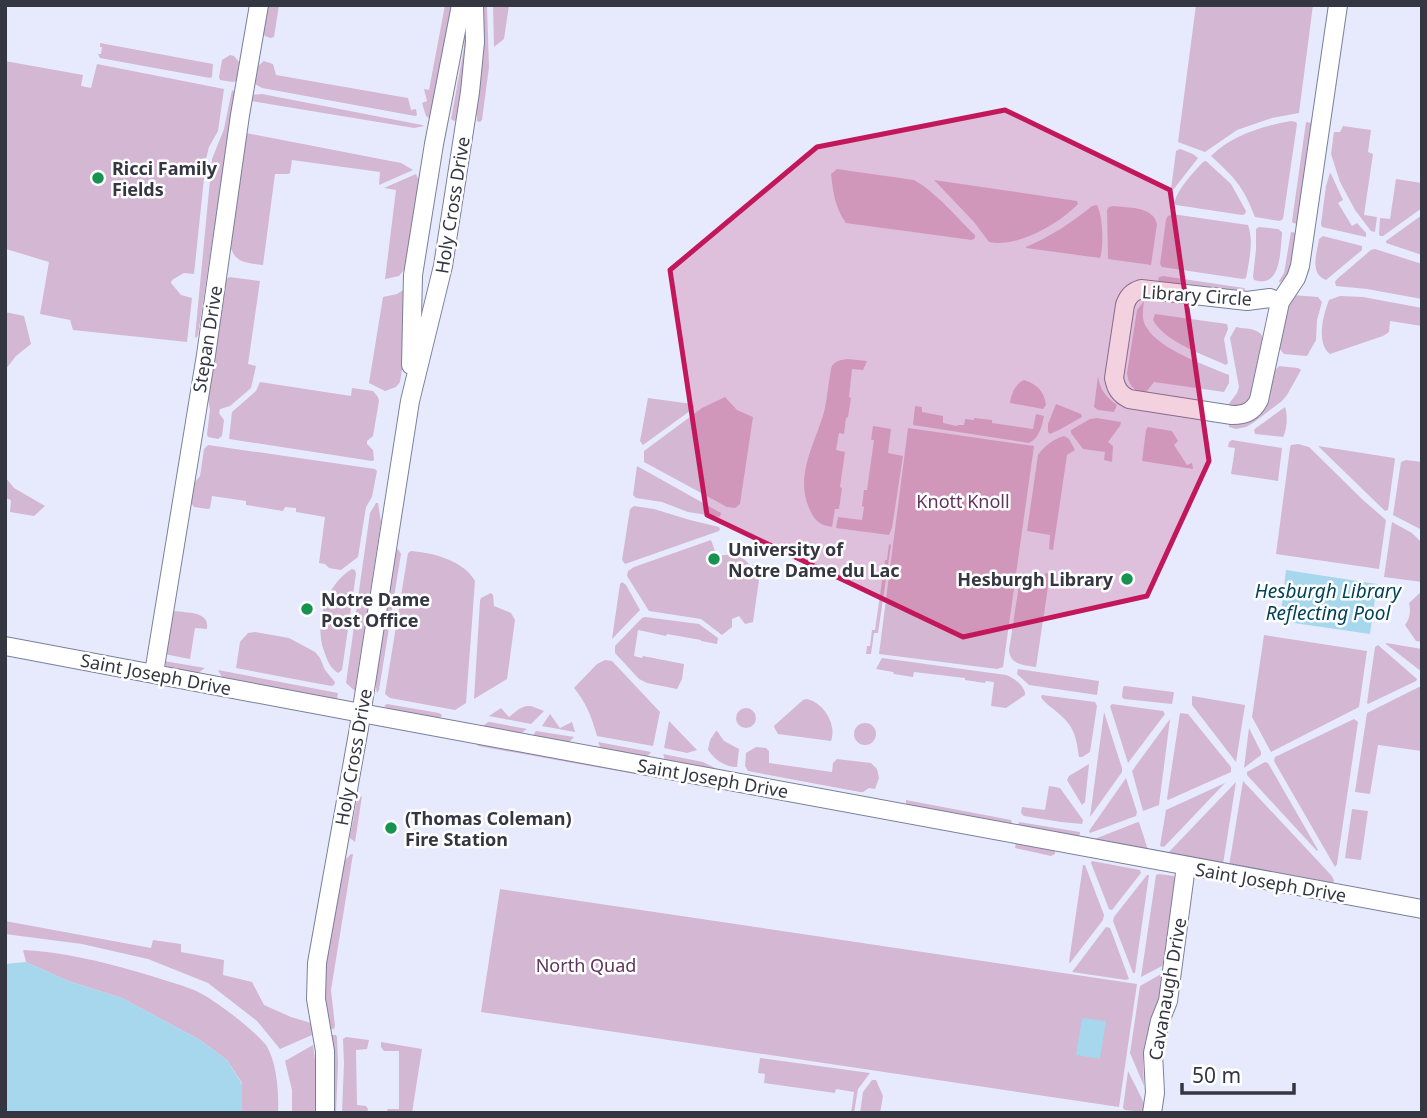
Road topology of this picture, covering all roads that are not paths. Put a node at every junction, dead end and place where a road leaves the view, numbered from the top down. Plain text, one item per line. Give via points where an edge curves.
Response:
1 (259, 5) edge
2 (461, 5) edge
3 (474, 5) edge
4 (1338, 5) edge
5 (1280, 302) junction
6 (410, 401) junction
7 (5, 646) edge
8 (155, 673) junction
9 (361, 713) junction
10 (1186, 866) junction
11 (1422, 909) edge
12 (325, 1113) edge
13 (1152, 1113) edge

1 - 8 street, Stepan Drive
2 - 6 street, Holy Cross Drive via 413,275
3 - 6 street, Holy Cross Drive via 470,92 443,266
4 - 5 street, Library Circle via 1300,266
5 - 5 street, Library Circle via 1134,291 1125,305 1114,378 1119,393 1129,399 1232,415 1252,411 1259,400
6 - 9 street, Holy Cross Drive
7 - 8 street, Saint Joseph Drive
8 - 9 street, Saint Joseph Drive
9 - 10 street, Saint Joseph Drive
9 - 12 street, Holy Cross Drive via 317,963
10 - 11 street, Saint Joseph Drive
10 - 13 street, Cavanaugh Drive via 1168,1001 1153,1052

